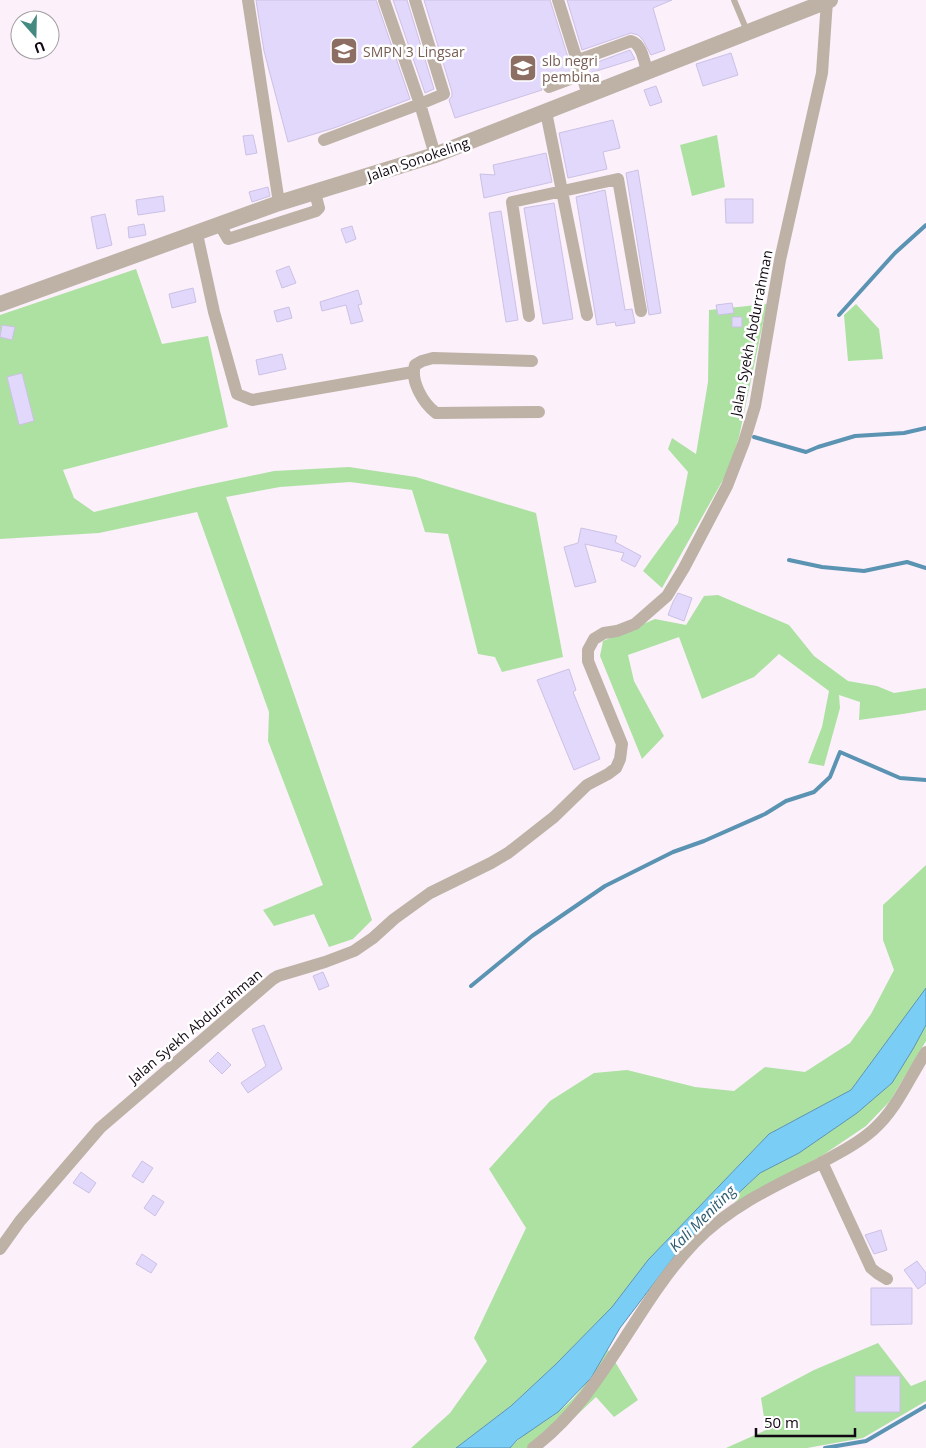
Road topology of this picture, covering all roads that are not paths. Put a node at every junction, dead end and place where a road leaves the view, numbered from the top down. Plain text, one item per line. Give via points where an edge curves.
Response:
1 (248, 0) edge
2 (384, 0) edge
3 (415, 0) edge
4 (558, 0) edge
5 (734, 0) edge
6 (824, 1) edge
7 (747, 32) junction
8 (576, 61) junction
9 (647, 71) junction
10 (581, 75) junction
11 (550, 87) dead end
12 (588, 95) junction
13 (420, 104) junction
14 (546, 112) junction
15 (324, 140) dead end
16 (435, 155) junction
17 (562, 190) junction
18 (315, 193) junction
19 (279, 203) junction
20 (220, 225) junction
21 (197, 234) junction
22 (0, 304) edge
23 (641, 311) dead end
24 (529, 316) dead end
25 (588, 316) dead end
26 (532, 361) dead end
27 (413, 372) junction
28 (539, 412) dead end
29 (926, 1052) edge
30 (822, 1162) junction
31 (0, 1249) edge
32 (888, 1279) dead end
33 (533, 1448) edge

1 - 19 street
2 - 13 street
3 - 13 street via 444,94
4 - 8 street
5 - 7 lane
6 - 7 street, Jalan Sonokeling
6 - 31 street, Jalan Syekh Abdurrahman via 822,73 780,260 755,406 744,442 727,486 667,596 635,624 597,637 588,650 588,661 622,744 616,768 580,790 554,817 508,853 430,892 354,951 273,979 100,1128
7 - 9 street, Jalan Sonokeling
8 - 9 street via 631,41 639,47
8 - 10 street
9 - 12 street, Jalan Sonokeling
10 - 11 street
10 - 12 street
12 - 14 street, Jalan Sonokeling
13 - 15 street
13 - 16 street
14 - 16 street, Jalan Sonokeling
14 - 17 street
16 - 18 street, Jalan Sonokeling
17 - 23 street via 618,179
17 - 24 street via 512,202
17 - 25 street
18 - 19 street, Jalan Sonokeling
18 - 20 street via 319,208 316,211 228,239
19 - 20 street, Jalan Sonokeling
20 - 21 street, Jalan Sonokeling
21 - 22 street, Jalan Sonokeling
21 - 27 street via 237,394 252,400
26 - 27 street via 433,358 415,365
27 - 28 street via 426,406 436,412
29 - 30 street via 883,1121 860,1140
30 - 32 street via 871,1268
30 - 33 street via 739,1206 695,1242 659,1286 584,1397

